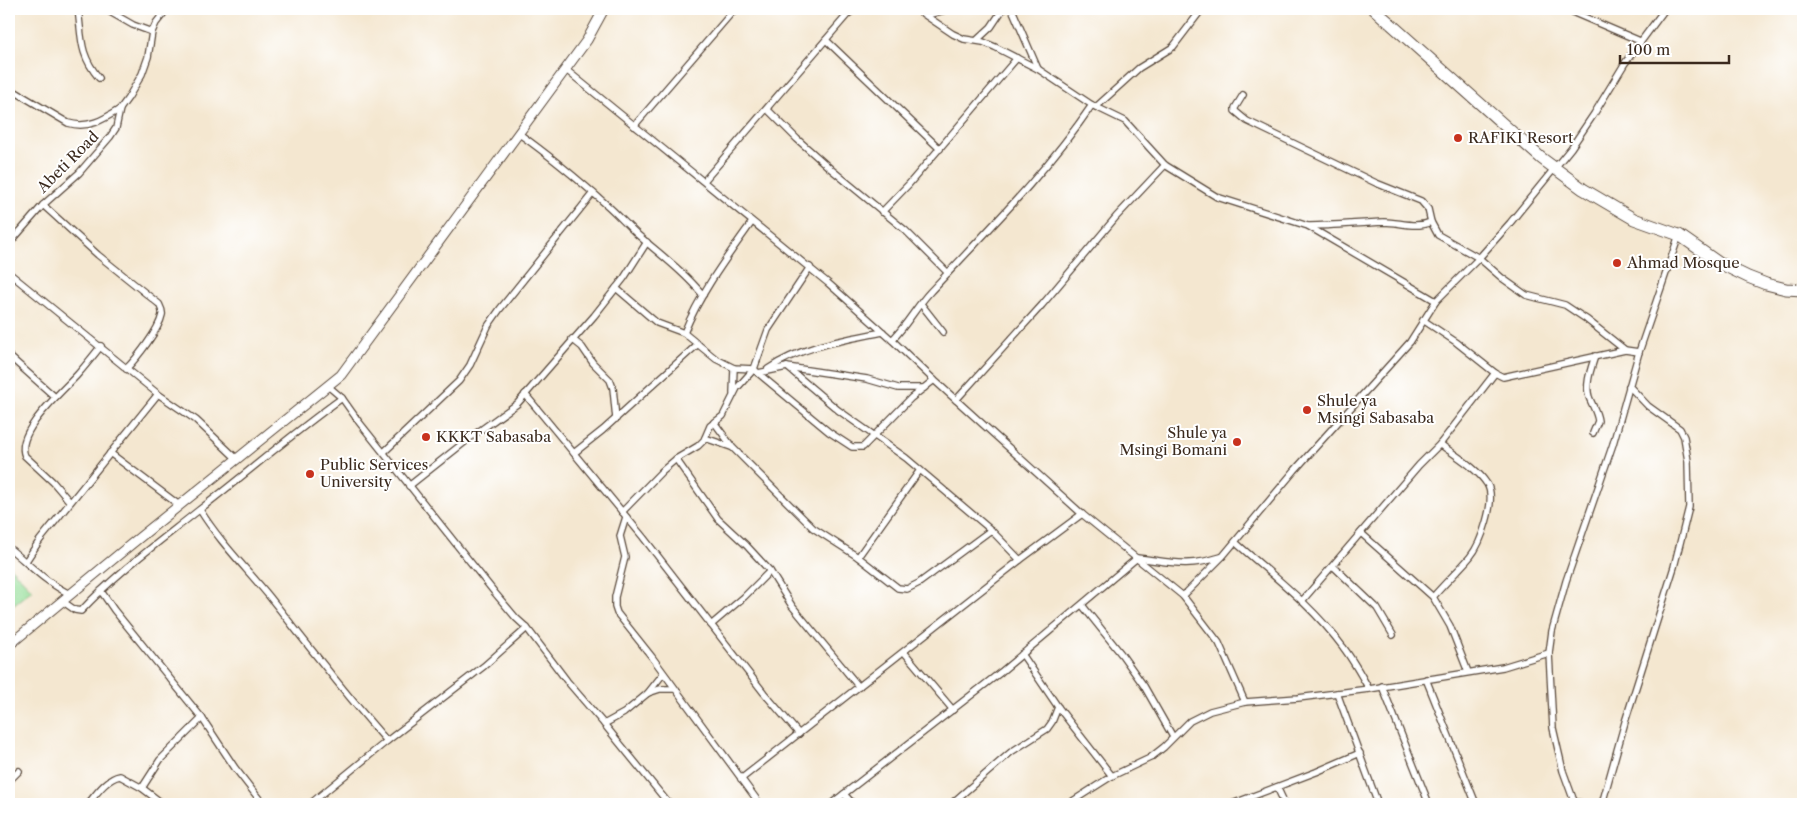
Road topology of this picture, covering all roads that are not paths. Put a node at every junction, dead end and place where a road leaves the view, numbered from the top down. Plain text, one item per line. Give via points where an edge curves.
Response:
1 (78, 9) edge
2 (105, 9) edge
3 (167, 9) edge
4 (604, 9) edge
5 (735, 9) edge
6 (855, 9) edge
7 (916, 9) edge
8 (949, 9) edge
9 (1003, 9) edge
10 (1012, 9) edge
11 (1202, 9) edge
12 (1374, 9) edge
13 (1565, 9) edge
14 (1665, 9) edge
15 (927, 15) junction
16 (152, 32) junction
17 (826, 40) junction
18 (977, 40) junction
19 (1640, 42) junction
20 (1018, 58) junction
21 (565, 69) junction
22 (1038, 69) junction
23 (98, 78) dead end
24 (9, 88) edge
25 (1243, 95) dead end
26 (1094, 106) junction
27 (120, 109) junction
28 (767, 109) junction
29 (634, 126) junction
30 (518, 133) junction
31 (940, 149) junction
32 (1165, 165) junction
33 (1554, 169) junction
34 (704, 181) junction
35 (593, 193) junction
36 (42, 206) junction
37 (882, 212) junction
38 (752, 222) junction
39 (1431, 222) junction
40 (1308, 226) junction
41 (1679, 235) junction
42 (647, 242) junction
43 (9, 244) edge
44 (1480, 258) junction
45 (810, 268) junction
46 (9, 273) edge
47 (948, 273) junction
48 (616, 288) junction
49 (1803, 290) edge
50 (703, 296) junction
51 (1436, 301) junction
52 (921, 304) junction
53 (1423, 320) junction
54 (883, 332) junction
55 (943, 332) dead end
56 (684, 333) junction
57 (572, 339) junction
58 (892, 340) junction
59 (698, 344) junction
60 (101, 346) junction
61 (1625, 350) junction
62 (1639, 352) junction
63 (9, 356) edge
64 (1595, 356) junction
65 (787, 367) junction
66 (734, 368) junction
67 (126, 369) junction
68 (759, 371) junction
69 (1495, 373) junction
70 (934, 380) junction
71 (328, 386) junction
72 (1629, 386) junction
73 (924, 388) junction
74 (158, 394) junction
75 (525, 394) junction
76 (733, 396) junction
77 (55, 397) junction
78 (342, 398) junction
79 (956, 400) junction
80 (616, 419) junction
81 (714, 422) junction
82 (1593, 433) dead end
83 (876, 435) junction
84 (705, 438) junction
85 (1440, 444) junction
86 (733, 448) junction
87 (110, 452) junction
88 (384, 452) junction
89 (574, 453) junction
90 (237, 459) junction
91 (676, 459) junction
92 (920, 470) junction
93 (409, 486) junction
94 (70, 502) junction
95 (180, 505) junction
96 (200, 510) junction
97 (622, 512) junction
98 (1082, 514) junction
99 (626, 517) junction
100 (990, 530) junction
101 (1361, 533) junction
102 (1235, 542) junction
103 (9, 548) edge
104 (1223, 556) junction
105 (858, 557) junction
106 (1137, 558) junction
107 (1020, 560) junction
108 (26, 561) junction
109 (1333, 566) junction
110 (770, 571) junction
111 (101, 591) junction
112 (70, 594) junction
113 (1182, 596) junction
114 (1433, 597) junction
115 (62, 601) junction
116 (1302, 601) junction
117 (1082, 605) junction
118 (711, 625) junction
119 (527, 628) junction
120 (1393, 635) dead end
121 (9, 645) edge
122 (904, 652) junction
123 (1548, 653) junction
124 (1022, 654) junction
125 (1468, 672) junction
126 (663, 674) junction
127 (1426, 679) junction
128 (859, 686) junction
129 (1382, 686) junction
130 (674, 689) junction
131 (1369, 689) junction
132 (648, 693) junction
133 (1337, 693) junction
134 (1245, 702) junction
135 (1058, 707) junction
136 (953, 710) junction
137 (202, 718) junction
138 (604, 724) junction
139 (799, 734) junction
140 (1173, 737) junction
141 (387, 741) junction
142 (1360, 753) junction
143 (19, 771) dead end
144 (1112, 776) junction
145 (741, 779) junction
146 (9, 781) edge
147 (1277, 787) junction
148 (142, 788) junction
149 (844, 794) junction
150 (1574, 803) edge
151 (88, 804) edge
152 (163, 804) edge
153 (263, 804) edge
154 (310, 804) edge
155 (669, 804) edge
156 (760, 804) edge
157 (831, 804) edge
158 (853, 804) edge
159 (951, 804) edge
160 (1068, 804) edge
161 (1232, 804) edge
162 (1284, 804) edge
163 (1378, 804) edge
164 (1429, 804) edge
165 (1476, 804) edge
166 (1589, 804) edge
167 (1602, 804) edge

1 - 23 street via 83,52
2 - 16 street
3 - 16 street, Abeti Road
4 - 21 main road via 587,40
5 - 29 street
6 - 17 street
7 - 15 street
8 - 15 street
9 - 18 street
10 - 22 street
11 - 26 street via 1173,47 1140,68
12 - 33 highway
13 - 19 street
14 - 19 street
15 - 18 street via 953,34
16 - 27 street, Abeti Road via 142,74
17 - 28 street
17 - 31 street
18 - 20 street
19 - 33 street
20 - 22 street
20 - 31 street
21 - 29 street
21 - 30 main road
22 - 26 street
24 - 27 street via 78,126 96,122
25 - 39 street via 1235,108 1247,122 1376,183 1414,197 1428,209
26 - 32 street via 1125,121
26 - 47 street via 1000,218
27 - 36 street, Abeti Road via 116,128 110,137
28 - 34 street
28 - 37 street
29 - 34 street
30 - 35 street
30 - 71 main road via 347,368
31 - 37 street
32 - 40 street via 1217,197
32 - 79 street
33 - 41 highway via 1634,219
33 - 44 street
34 - 38 street
35 - 42 street
35 - 88 street via 500,309 459,381
36 - 43 street, Abeti Road
36 - 67 street via 159,304 162,316 146,346
37 - 47 street
38 - 45 street
38 - 50 street
39 - 40 street via 1418,226 1384,222
39 - 44 street via 1438,235
40 - 51 street
41 - 49 highway via 1718,263 1748,277 1786,289
41 - 62 street
42 - 48 street
42 - 50 street
44 - 51 street
44 - 61 street via 1526,295 1565,305
45 - 54 street
45 - 68 street via 768,330
46 - 60 street
47 - 52 street
48 - 56 street via 657,323
48 - 57 street
50 - 56 street
51 - 53 street
52 - 55 street
52 - 58 street
53 - 69 street
53 - 102 street via 1410,342
54 - 58 street
54 - 68 street via 794,354
56 - 59 street
57 - 75 street
57 - 80 street via 610,380
58 - 70 street
59 - 66 street via 710,356
59 - 80 street
60 - 67 street
60 - 77 street
61 - 62 street
61 - 64 street
62 - 72 street
63 - 77 street
64 - 69 street via 1510,377
64 - 82 street via 1588,389 1598,421
65 - 68 street
65 - 73 street via 867,379 898,388
65 - 83 street via 838,410
66 - 68 street
66 - 76 street
67 - 74 street
68 - 76 street via 737,388
68 - 83 street via 852,448 863,447
69 - 85 street
70 - 73 street
70 - 79 street
71 - 78 street
71 - 90 main road
72 - 123 street via 1613,444 1563,590
72 - 167 street via 1648,406 1676,425 1684,437 1689,508
73 - 83 street
74 - 87 street
74 - 90 street via 196,420
75 - 89 street
75 - 93 street via 517,404
76 - 81 street via 723,416
77 - 94 street via 37,418 23,451
78 - 88 street
78 - 96 street
79 - 98 street
80 - 89 street
81 - 84 street
81 - 86 street
83 - 92 street
84 - 86 street
84 - 91 street
85 - 101 street
85 - 114 street via 1474,470 1487,484 1491,498 1476,547
86 - 105 street via 805,521
87 - 94 street
87 - 95 street
88 - 93 street
89 - 97 street
90 - 95 main road
91 - 97 street
91 - 110 street via 718,519
92 - 100 street
92 - 105 street
93 - 119 street
94 - 108 street
95 - 112 main road
96 - 111 street
96 - 141 street via 212,529
97 - 99 street
98 - 106 street
98 - 107 street
99 - 118 street
99 - 126 street via 620,536 624,557 614,607
100 - 105 street via 919,583 907,588 898,588
100 - 107 street
101 - 109 street
101 - 114 street
102 - 104 street
102 - 116 street
103 - 108 street
104 - 106 street via 1185,564
104 - 113 street
106 - 113 street
106 - 117 street
107 - 122 street
108 - 112 street via 42,578
109 - 116 street
109 - 120 street via 1377,608
110 - 118 street
110 - 128 street via 792,606
111 - 115 street via 78,612
111 - 137 street
112 - 115 main road
113 - 134 street via 1219,643
114 - 125 street via 1450,626
115 - 121 main road
116 - 131 street via 1343,646
117 - 124 street
117 - 140 street via 1144,686
118 - 139 street
119 - 138 street via 567,682
119 - 141 street via 484,666
122 - 128 street
122 - 136 street
123 - 125 street via 1503,667
123 - 150 street via 1553,728
124 - 135 street
124 - 136 street
125 - 127 street
126 - 130 street
126 - 132 street
127 - 129 street
127 - 165 street
128 - 139 street
129 - 131 street
129 - 164 street
130 - 132 street
130 - 145 street
131 - 133 street
132 - 138 street
133 - 134 street
133 - 142 street
134 - 140 street via 1199,715
135 - 144 street
135 - 159 street via 1047,729 1011,752
136 - 149 street
137 - 148 street via 160,760
137 - 153 street
138 - 155 street
139 - 145 street
140 - 144 street via 1150,758
141 - 154 street
142 - 147 street
142 - 163 street
143 - 146 street
144 - 160 street
145 - 156 street
147 - 161 street
147 - 162 street
148 - 151 street via 126,778 116,777
148 - 152 street
149 - 157 street
149 - 158 street
150 - 166 street

